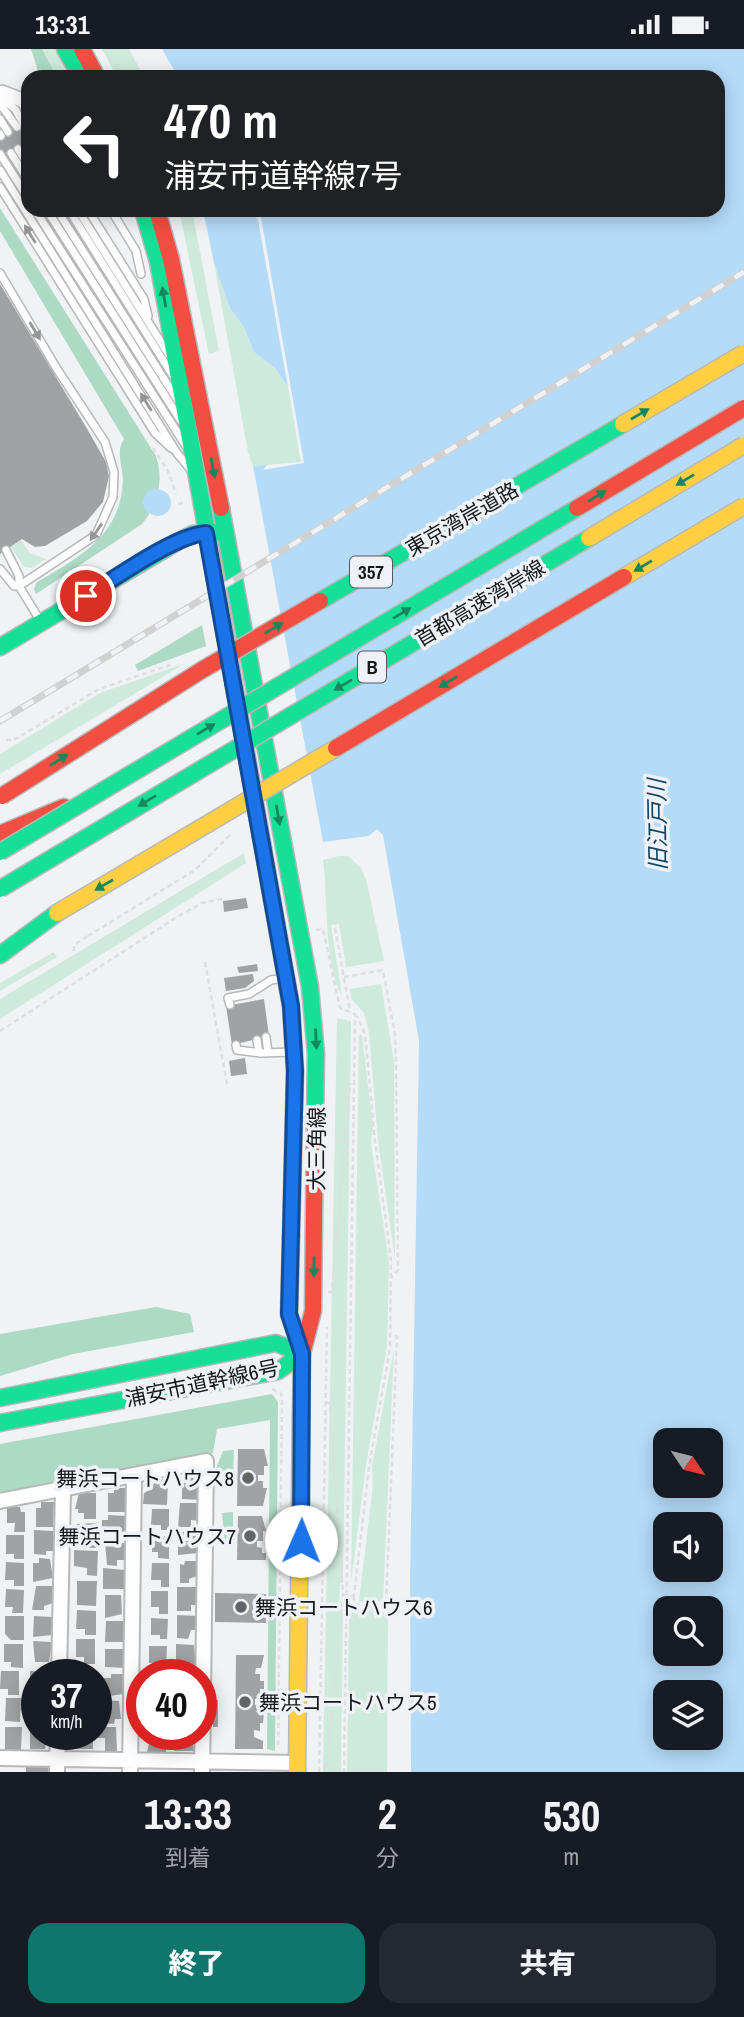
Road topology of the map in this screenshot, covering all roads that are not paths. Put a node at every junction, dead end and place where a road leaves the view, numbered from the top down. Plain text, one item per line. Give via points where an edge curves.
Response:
1 (65, 49) edge
2 (82, 49) edge
3 (76, 70) edge
4 (93, 70) edge
5 (0, 91) edge
6 (21, 92) edge
7 (21, 97) edge
8 (21, 103) edge
9 (0, 104) edge
10 (0, 119) edge
11 (3, 134) edge
12 (0, 154) edge
13 (21, 158) edge
14 (21, 166) edge
15 (0, 170) edge
16 (0, 187) edge
17 (21, 187) edge
18 (21, 204) edge
19 (29, 217) edge
20 (39, 217) edge
21 (51, 217) edge
22 (61, 217) edge
23 (73, 217) edge
24 (82, 217) edge
25 (92, 217) edge
26 (115, 217) edge
27 (144, 217) edge
28 (160, 217) edge
29 (0, 273) edge
30 (141, 274) dead end
31 (149, 323) junction
32 (744, 353) edge
33 (177, 367) junction
34 (182, 392) junction
35 (744, 408) edge
36 (187, 416) junction
37 (191, 437) junction
38 (744, 446) edge
39 (177, 453) junction
40 (196, 462) junction
41 (199, 478) junction
42 (744, 506) edge
43 (226, 531) junction
44 (206, 533) junction
45 (6, 550) dead end
46 (0, 569) edge
47 (19, 586) junction
48 (41, 623) junction
49 (0, 647) edge
50 (94, 796) junction
51 (1, 797) edge
52 (0, 834) edge
53 (0, 852) edge
54 (0, 889) edge
55 (57, 913) junction
56 (0, 941) edge
57 (0, 955) edge
58 (286, 978) junction
59 (235, 1002) dead end
60 (265, 1037) dead end
61 (257, 1040) dead end
62 (242, 1046) dead end
63 (294, 1052) junction
64 (259, 1053) junction
65 (268, 1053) junction
66 (302, 1354) junction
67 (0, 1398) edge
68 (0, 1423) edge
69 (134, 1475) junction
70 (63, 1490) junction
71 (0, 1501) edge
72 (59, 1659) edge
73 (0, 1758) edge
74 (57, 1765) edge
75 (130, 1766) edge
76 (202, 1767) edge
77 (297, 1767) edge

1 - 3 main road
2 - 4 main road
5 - 6 lane
5 - 7 lane
5 - 8 lane
5 - 9 lane via 15,109 20,125
10 - 11 lane
12 - 17 lane
13 - 14 lane via 14,151
18 -> 15 lane
39 -> 16 lane via 155,433
39 -> 19 lane
20 - 40 lane
21 - 37 lane
22 - 36 lane
23 - 34 lane
24 - 31 lane
25 - 31 lane via 144,299
26 - 30 lane via 136,251
33 -> 27 main road, 大三角線 via 158,263
28 -> 43 main road, 大三角線
29 -> 47 lane via 106,442 114,472 113,497 96,535
31 - 33 lane
51 -> 32 main road, 東京湾岸道路 / 357, bridge via 202,670
33 - 34 main road, 大三角線
34 - 36 main road, 大三角線
50 -> 35 main road, 首都高速湾岸線 / B, bridge
36 - 37 main road, 大三角線
37 - 40 main road, 大三角線
38 -> 54 main road, 首都高速湾岸線 / B, bridge
39 - 41 lane
40 - 41 main road, 大三角線
41 - 44 main road, 大三角線
42 -> 55 main road, bridge
43 - 44 main road
43 -> 66 main road, 大三角線 via 315,1024 313,1311
44 - 48 main road via 177,542
44 - 58 main road, 大三角線
45 - 47 lane
46 - 47 lane
47 - 48 lane
48 - 49 main road
50 - 52 main road, bridge
50 - 53 main road, 首都高速湾岸線 / B, bridge
55 - 56 main road
55 - 57 main road
58 - 59 lane via 271,980 253,999
58 - 63 main road, 大三角線
60 - 65 lane
61 - 64 lane
62 - 64 lane
63 - 65 lane
63 - 66 main road, 大三角線 via 289,1314
64 - 65 lane
66 - 67 main road, 浦安市道幹線6号 via 276,1343
66 - 68 main road, 浦安市道幹線6号 via 278,1371
66 - 77 main road, 大三角線
69 - 70 street
69 - 75 street
69 - 76 street via 206,1461
70 - 71 street
70 - 72 street
73 - 74 street
74 - 75 street
75 - 76 street
76 - 77 street

